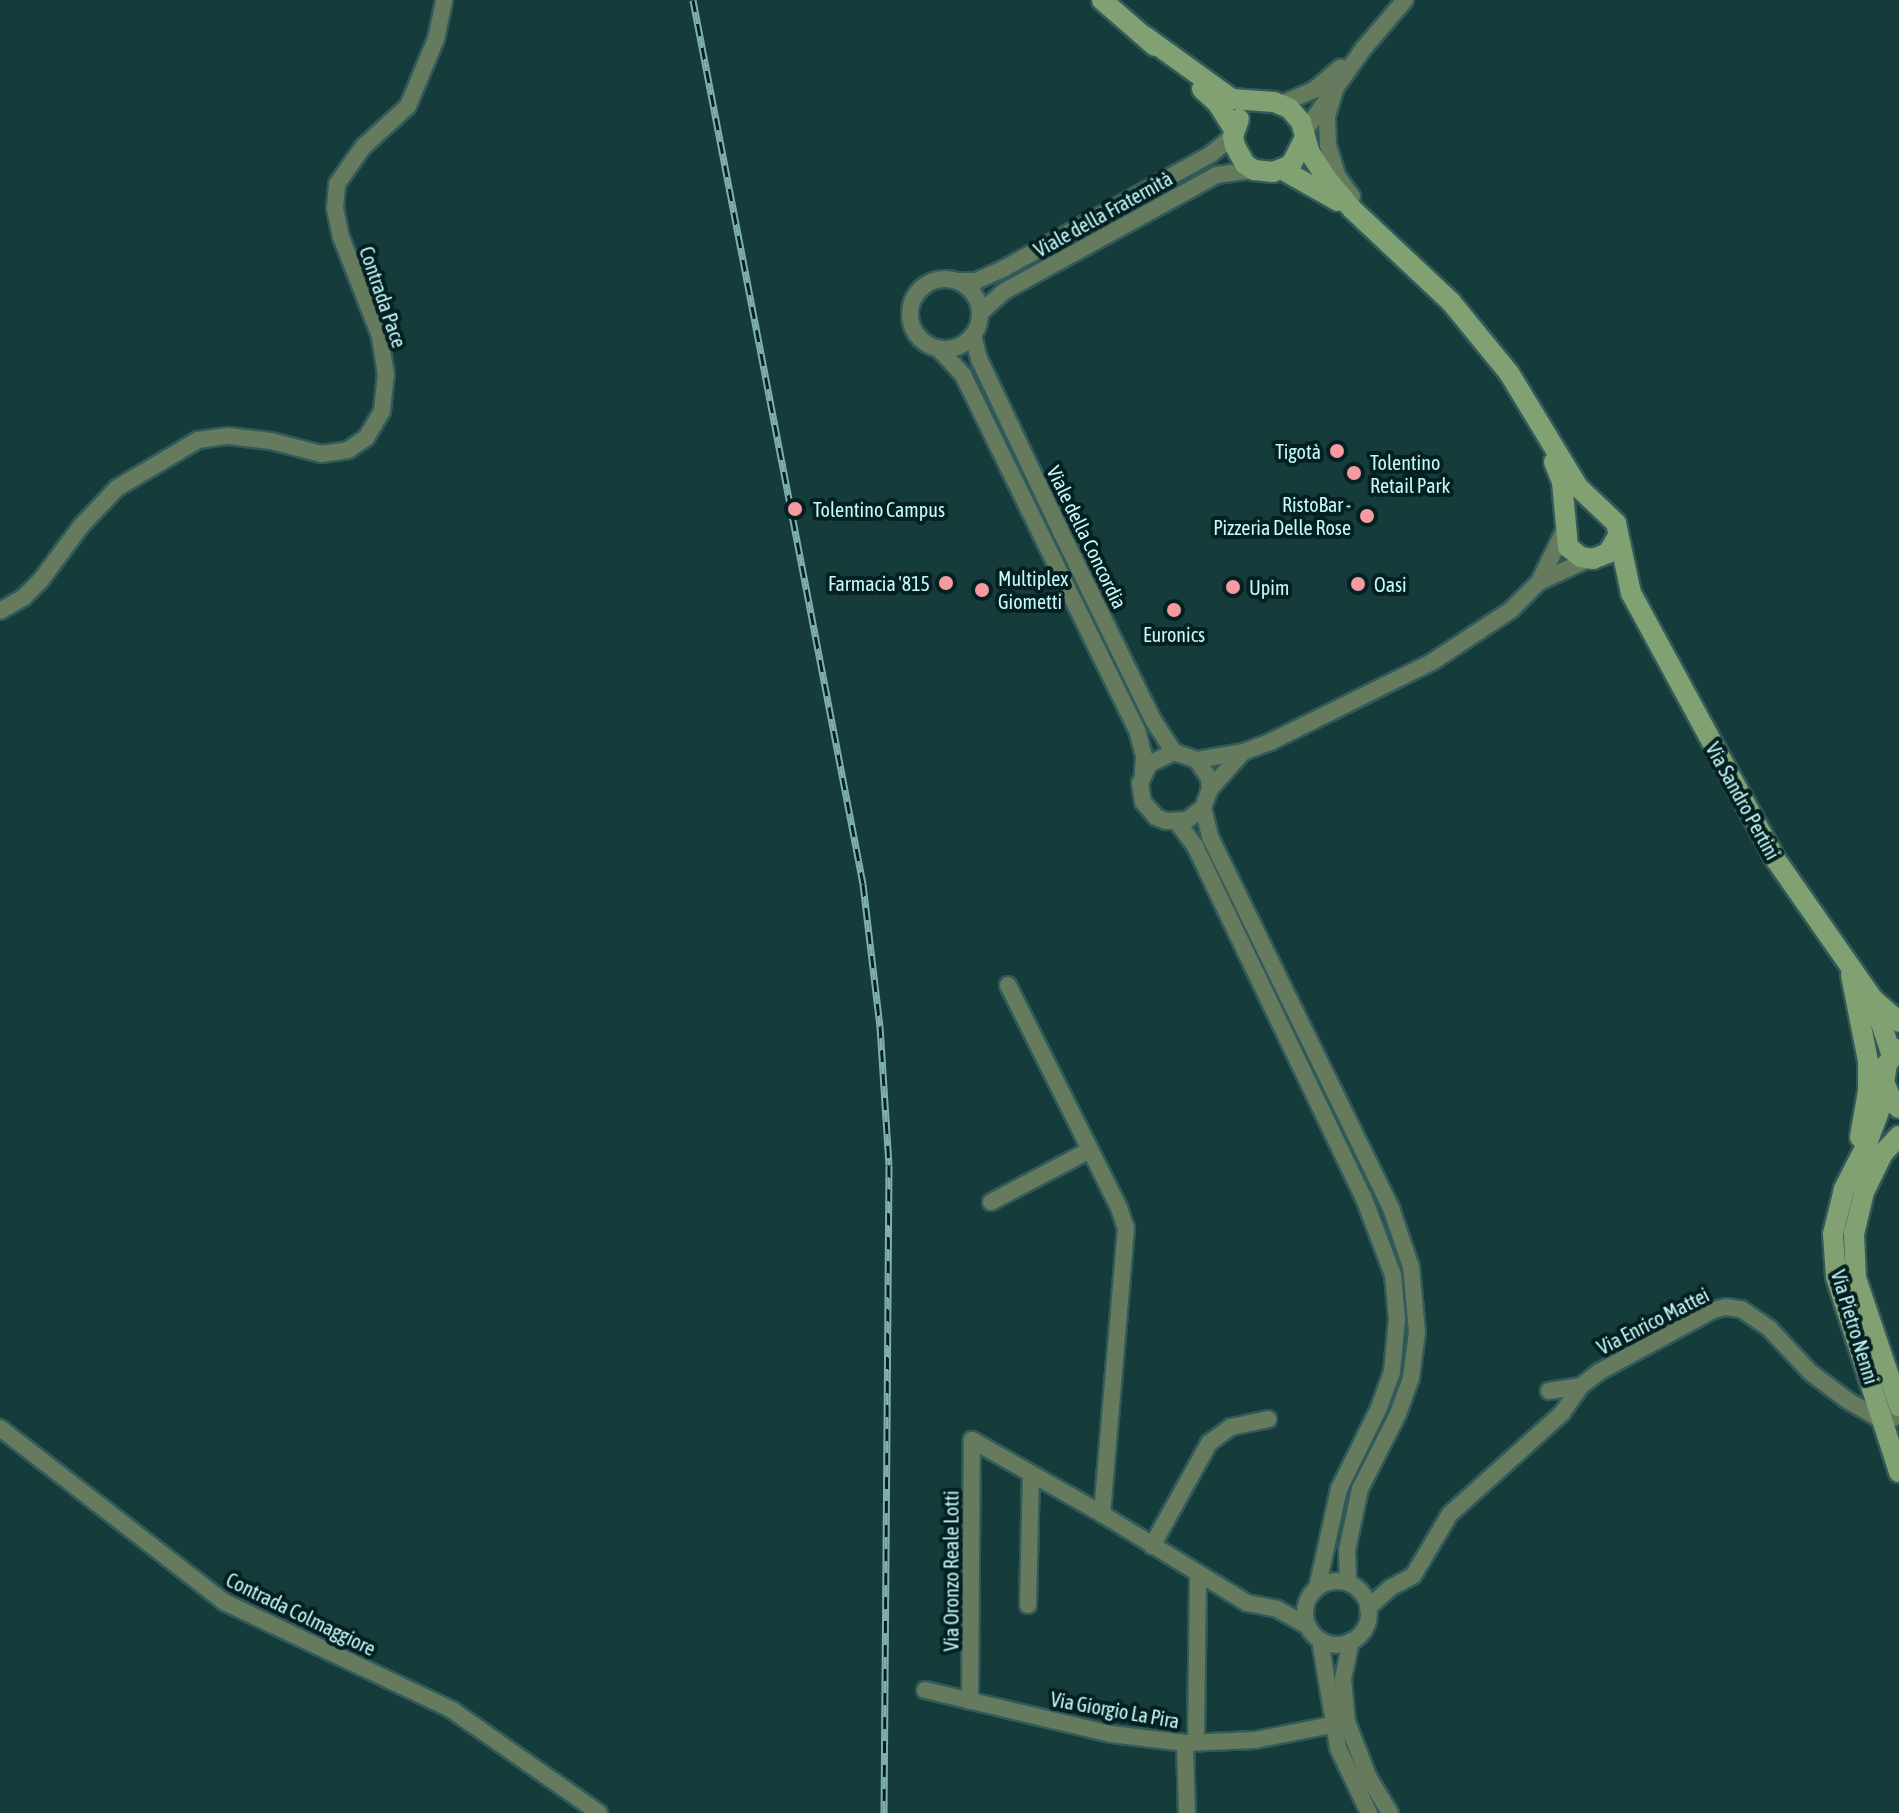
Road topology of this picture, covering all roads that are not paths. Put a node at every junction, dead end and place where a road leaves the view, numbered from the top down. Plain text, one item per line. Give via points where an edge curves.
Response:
1 (444, 0) edge
2 (1102, 0) edge
3 (1405, 0) edge
4 (1146, 37) junction
5 (1364, 48) junction
6 (1335, 90) junction
7 (1271, 103) junction
8 (1234, 133) junction
9 (1304, 135) junction
10 (1254, 170) junction
11 (1283, 170) junction
12 (1352, 209) junction
13 (1384, 238) junction
14 (959, 281) junction
15 (980, 313) junction
16 (973, 335) junction
17 (938, 348) junction
18 (1545, 436) junction
19 (1597, 506) junction
20 (1565, 528) junction
21 (1616, 539) junction
22 (1591, 559) junction
23 (1539, 582) junction
24 (1631, 593) junction
25 (0, 611) edge
26 (1174, 752) junction
27 (1243, 752) junction
28 (1197, 760) junction
29 (1143, 772) junction
30 (1210, 789) junction
31 (1203, 808) junction
32 (1177, 822) junction
33 (1848, 964) junction
34 (1008, 985) dead end
35 (1873, 999) junction
36 (1899, 1022) edge
37 (1895, 1052) edge
38 (1893, 1100) edge
39 (1899, 1136) edge
40 (1090, 1150) junction
41 (1853, 1171) junction
42 (991, 1202) dead end
43 (1865, 1331) junction
44 (1581, 1386) junction
45 (1549, 1391) dead end
46 (1899, 1406) edge
47 (1891, 1418) edge
48 (1268, 1419) dead end
49 (0, 1428) edge
50 (1899, 1472) edge
51 (1031, 1475) junction
52 (1102, 1514) junction
53 (1152, 1546) junction
54 (1198, 1575) junction
55 (1352, 1585) junction
56 (1390, 1588) junction
57 (1314, 1592) junction
58 (1028, 1605) dead end
59 (1368, 1608) junction
60 (1277, 1609) junction
61 (1308, 1626) junction
62 (1320, 1640) junction
63 (1351, 1641) junction
64 (925, 1690) dead end
65 (970, 1701) junction
66 (1340, 1724) junction
67 (1190, 1742) junction
68 (599, 1813) edge
69 (1187, 1813) edge
70 (1369, 1813) edge
71 (1390, 1813) edge

1 - 25 street, Contrada Pace via 436,39 408,106 363,147 337,184 341,237 380,336 386,375 382,411 366,438 348,450 321,454 228,436 198,440 117,488 41,580
2 - 4 main road
3 - 5 street
4 - 7 main road via 1232,99
4 - 8 main road via 1218,104
5 - 6 street
5 - 7 street via 1314,90
6 - 9 street
6 - 13 street via 1327,117 1333,163
7 - 8 main road via 1243,112
7 - 9 main road, Via Sandro Pertini via 1296,115
8 - 10 main road via 1239,156
8 - 14 street, Viale della Fraternità via 1211,154 1003,269 976,281
9 - 11 main road via 1298,157
9 - 12 main road, Via Sandro Pertini via 1326,178
10 - 11 main road, Via Sandro Pertini
10 - 15 street, Viale della Fraternità via 1217,175 1003,292
11 - 12 main road, Via Sandro Pertini
12 - 13 main road, Via Sandro Pertini
13 - 18 main road, Via Sandro Pertini via 1471,325 1509,373
14 - 15 street via 974,294
14 - 17 street via 929,282 910,306 917,336
15 - 16 street
16 - 17 street via 957,347
16 - 26 street, Viale della Concordia via 979,359 1061,532 1153,720
17 - 29 street via 963,375 1137,730
18 - 19 main road, Via Sandro Pertini
18 - 20 main road, Via Sandro Pertini via 1562,482
19 - 20 main road via 1581,507
19 - 21 main road, Via Sandro Pertini via 1612,515
20 - 22 main road, Via Sandro Pertini via 1568,547
20 - 23 street
21 - 22 main road via 1608,553
21 - 24 main road, Via Sandro Pertini
22 - 23 street
22 - 24 main road, Via Sandro Pertini
23 - 27 street via 1511,610 1432,662
24 - 33 main road, Via Sandro Pertini via 1776,860
26 - 28 street
26 - 29 street via 1156,757
27 - 28 street
27 - 30 street
28 - 30 street
29 - 32 street via 1140,792 1148,810
30 - 31 street
31 - 32 street
31 - 55 street via 1211,839 1391,1208 1411,1267 1417,1332 1411,1378 1360,1489 1347,1550
32 - 57 street via 1195,846 1363,1196 1393,1275 1397,1319 1392,1372 1339,1489
33 - 35 main road, Via Sandro Pertini
33 - 41 main road via 1868,1061 1868,1091
34 - 40 street
35 - 36 main road, Via Sandro Pertini
35 - 37 main road, Via Sandro Pertini
37 - 38 main road, Via Pietro Nenni via 1884,1073
38 - 41 main road, Via Pietro Nenni
39 - 43 main road, Via Pietro Nenni via 1883,1153 1864,1192 1854,1234
40 - 42 street
40 - 52 street via 1126,1228
41 - 43 main road, Via Pietro Nenni via 1833,1234 1836,1277
43 - 46 main road, Via Pietro Nenni
43 - 47 main road, Via Pietro Nenni
44 - 45 street, Via Enrico Mattei
44 - 47 street, Via Enrico Mattei via 1666,1334 1726,1307 1741,1309 1769,1328 1810,1372
44 - 56 street, Via Enrico Mattei via 1562,1413 1450,1514 1413,1576
47 - 50 main road, Via Pietro Nenni
48 - 53 street via 1231,1427 1209,1443
49 - 68 street, Contrada Colmaggiore via 224,1602 452,1710
51 - 52 street
51 - 58 street
51 - 65 street, Via Oronzo Reale Lotti via 972,1440
52 - 53 street
53 - 54 street
54 - 60 street via 1247,1603
54 - 67 street
55 - 56 street
55 - 57 street via 1335,1581
55 - 59 street
56 - 59 street, Via Enrico Mattei
57 - 60 street
57 - 61 street via 1305,1607
59 - 63 street via 1365,1628
60 - 61 street
61 - 62 street
62 - 63 street
62 - 66 street
63 - 66 street
64 - 65 street, Via Giorgio La Pira
65 - 67 street, Via Giorgio La Pira via 1111,1734
66 - 67 street, Via Giorgio La Pira via 1255,1740
66 - 70 street via 1338,1748
66 - 71 street
67 - 69 street

